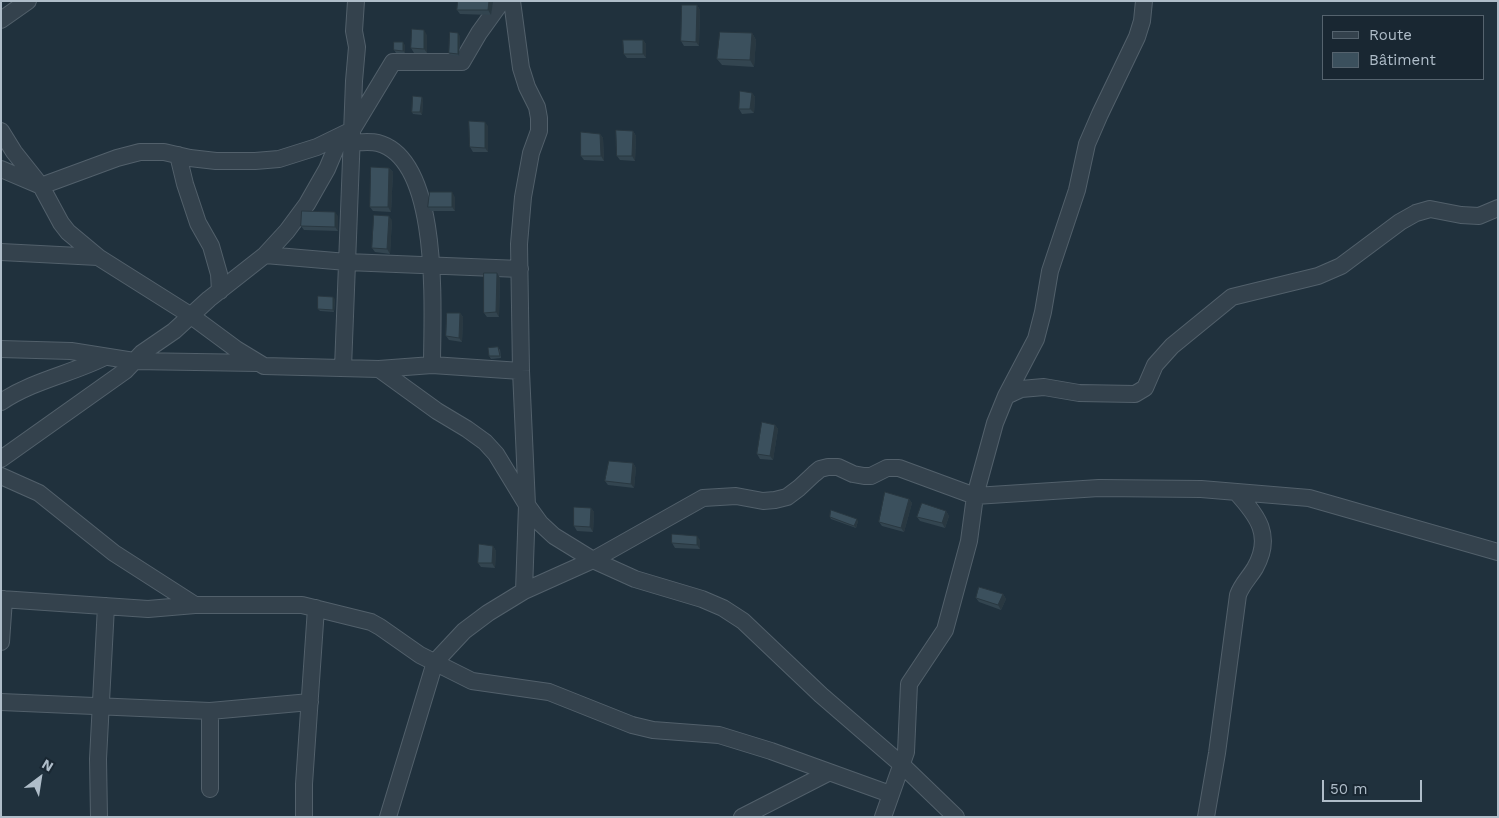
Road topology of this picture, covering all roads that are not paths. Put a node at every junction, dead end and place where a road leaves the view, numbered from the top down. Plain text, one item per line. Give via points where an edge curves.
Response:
1 (28, 1) edge
2 (356, 1) edge
3 (502, 1) edge
4 (512, 1) edge
5 (1144, 1) edge
6 (1, 20) edge
7 (1, 131) edge
8 (348, 136) junction
9 (178, 155) junction
10 (1, 169) edge
11 (41, 186) junction
12 (1498, 208) edge
13 (1, 252) edge
14 (265, 255) junction
15 (98, 257) junction
16 (347, 262) junction
17 (432, 265) junction
18 (520, 269) junction
19 (220, 291) junction
20 (190, 315) junction
21 (1, 349) edge
22 (105, 357) junction
23 (134, 361) junction
24 (257, 363) junction
25 (432, 365) junction
26 (342, 368) junction
27 (379, 369) junction
28 (522, 371) junction
29 (1006, 396) junction
30 (1, 402) edge
31 (1, 459) edge
32 (1, 476) edge
33 (1236, 492) junction
34 (975, 496) junction
35 (527, 505) junction
36 (1498, 552) edge
37 (593, 560) junction
38 (524, 591) junction
39 (3, 599) edge
40 (195, 605) junction
41 (106, 606) junction
42 (316, 608) junction
43 (1, 642) edge
44 (435, 662) junction
45 (1, 702) edge
46 (310, 702) junction
47 (101, 706) junction
48 (210, 711) junction
49 (902, 765) junction
50 (828, 773) junction
51 (210, 789) dead end
52 (890, 794) junction
53 (99, 817) edge
54 (304, 817) edge
55 (388, 817) edge
56 (742, 817) edge
57 (883, 817) edge
58 (956, 817) edge
59 (1206, 817) edge

1 - 6 street
2 - 8 street via 354,31 357,47
3 - 8 street via 478,33 462,62 393,62
4 - 18 street via 521,68 540,118 523,196
5 - 29 street via 1137,37 1088,144 1077,190 1050,271 1036,339
7 - 11 street
8 - 9 street via 279,159 255,162 216,161
8 - 14 street via 307,204
8 - 16 street
8 - 17 street via 378,143 402,159 415,180 423,206
9 - 11 street via 140,152
9 - 19 street via 198,223 211,246
10 - 11 street
11 - 15 street via 65,228
12 - 29 street via 1479,216 1430,209 1416,213 1341,266 1318,276 1232,297 1172,346 1155,365 1144,388 1135,394 1080,393 1044,387
13 - 15 street
14 - 16 street
14 - 19 street
15 - 20 street
16 - 17 street
16 - 26 street
17 - 18 street
17 - 25 street
18 - 28 street
19 - 20 street
20 - 23 street
20 - 24 street
21 - 22 street via 71,351
22 - 23 street
22 - 30 street via 51,376
23 - 24 street
23 - 31 street via 125,371
24 - 26 street via 271,367
25 - 27 street
25 - 28 street
26 - 27 street
27 - 35 street via 485,442
28 - 35 street
29 - 34 street via 995,423
32 - 40 street via 39,493 114,553
33 - 34 street via 1100,488
33 - 36 street via 1309,498
33 - 59 street via 1261,525 1264,542 1255,568 1238,595
34 - 37 street via 899,468 887,468 864,476 828,467 820,469 787,497 775,500 736,496 703,498
34 - 49 street via 969,542 945,630 909,684 906,752
35 - 37 street via 554,536
35 - 38 street
37 - 38 street
37 - 49 street via 635,579 724,608 743,621
38 - 44 street via 464,631
39 - 41 street
39 - 43 street
40 - 41 street via 148,609
40 - 42 street via 302,605
41 - 47 street
42 - 44 street via 371,622
42 - 46 street
44 - 50 street via 472,681 549,692 653,730 719,735
44 - 55 street
45 - 47 street
46 - 48 street
46 - 54 street
47 - 48 street
47 - 53 street
48 - 51 street
49 - 52 street
49 - 58 street
50 - 52 street
50 - 56 street
52 - 57 street

